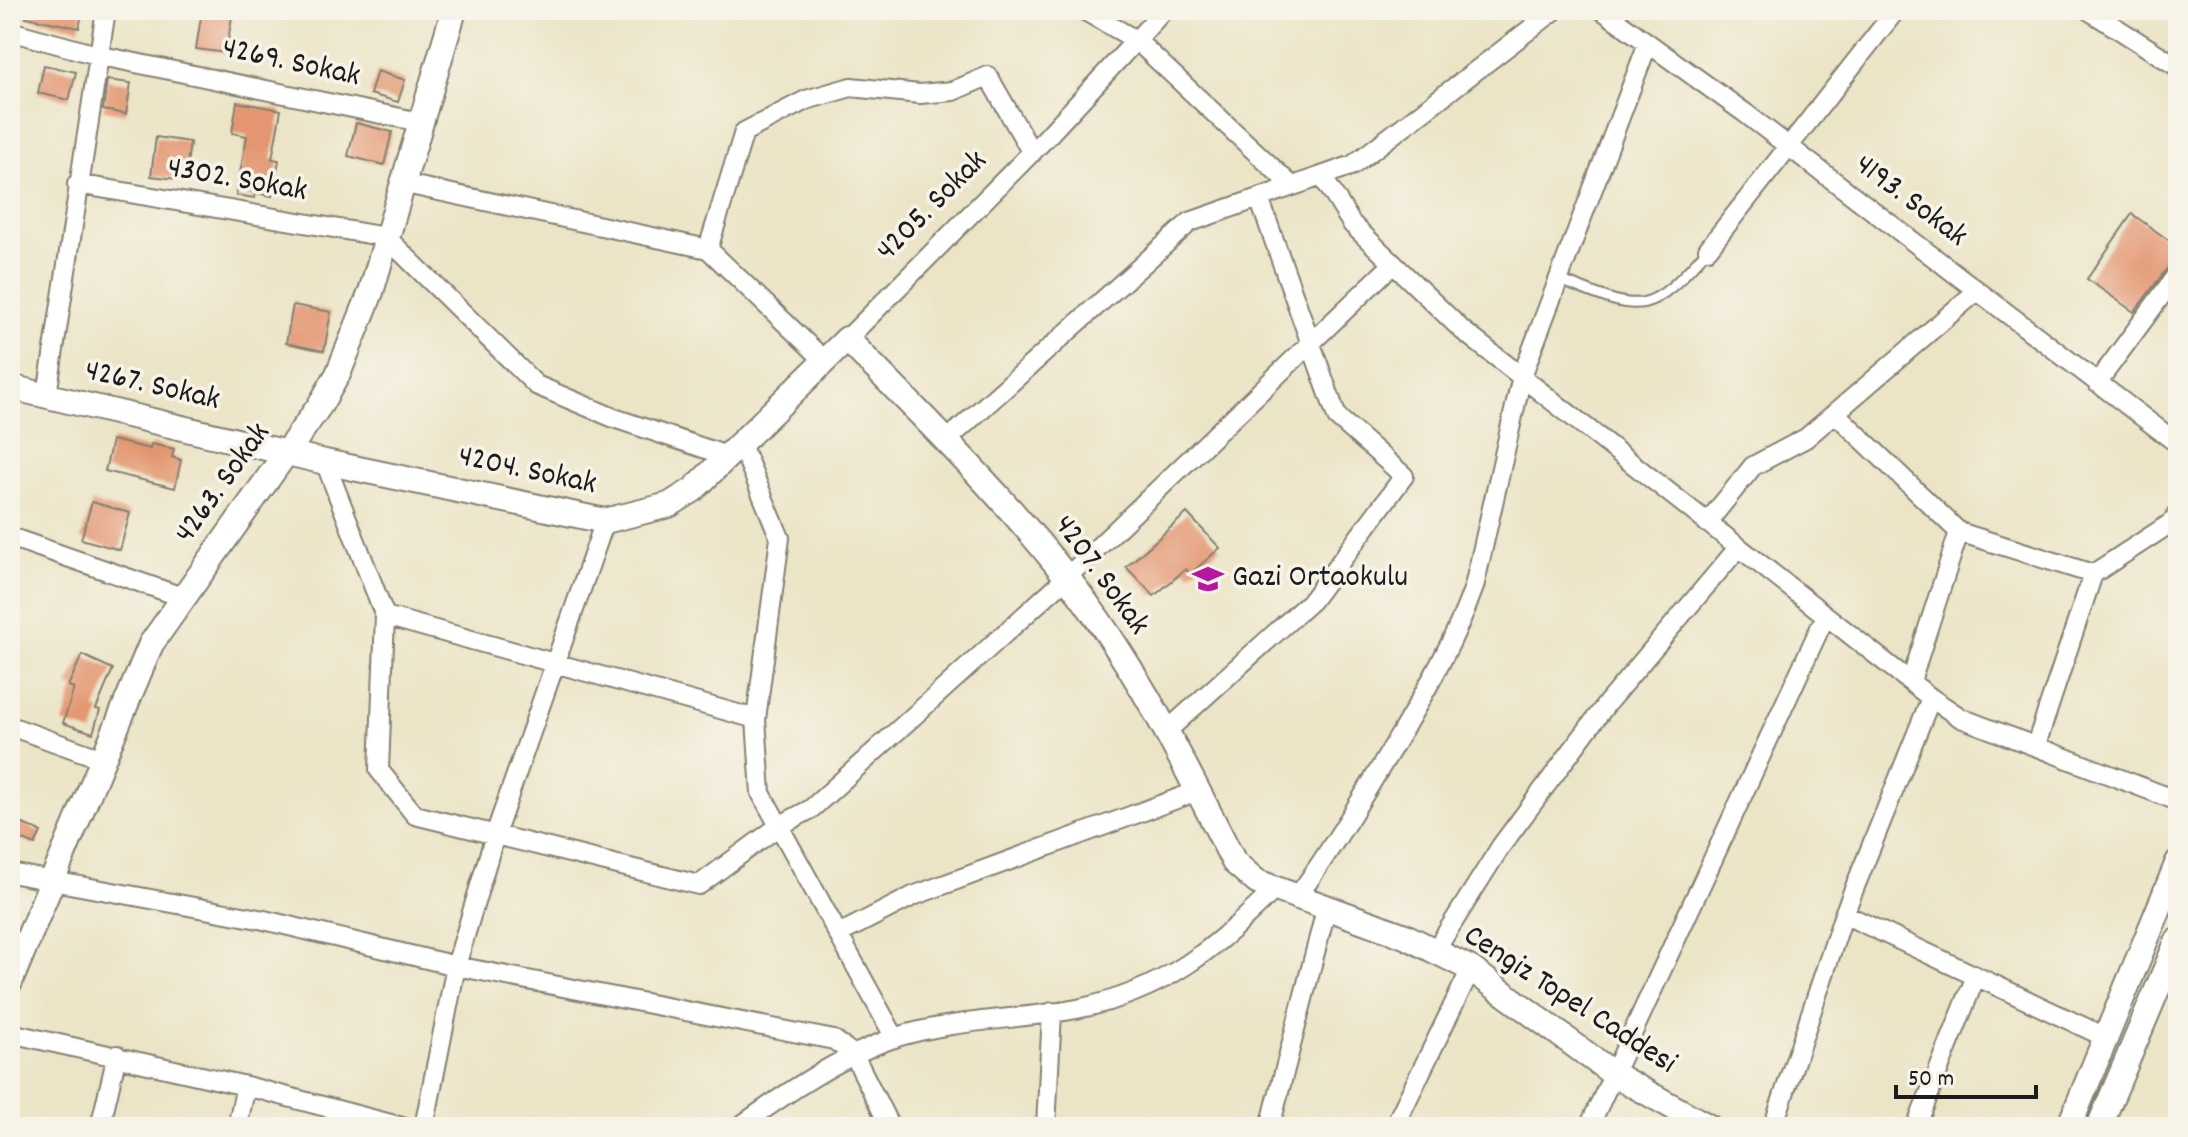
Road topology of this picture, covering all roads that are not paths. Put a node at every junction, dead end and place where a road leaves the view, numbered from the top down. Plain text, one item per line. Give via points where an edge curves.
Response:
1 (106, 10) edge
2 (454, 10) edge
3 (1083, 10) edge
4 (1164, 10) edge
5 (1555, 10) edge
6 (1602, 10) edge
7 (1896, 10) edge
8 (2088, 10) edge
9 (10, 31) edge
10 (1136, 40) junction
11 (1648, 43) junction
12 (97, 55) junction
13 (2178, 67) edge
14 (420, 122) junction
15 (1790, 149) junction
16 (1032, 153) junction
17 (1322, 176) junction
18 (401, 183) junction
19 (77, 184) junction
20 (1292, 186) junction
21 (1259, 198) junction
22 (386, 237) junction
23 (708, 249) junction
24 (1708, 249) joint
25 (1393, 264) junction
26 (2178, 273) edge
27 (1560, 280) junction
28 (1977, 291) junction
29 (847, 339) junction
30 (1309, 347) junction
31 (825, 361) junction
32 (1522, 376) junction
33 (2097, 383) junction
34 (10, 387) edge
35 (47, 395) junction
36 (1835, 413) junction
37 (946, 441) junction
38 (2178, 444) edge
39 (734, 449) junction
40 (287, 452) junction
41 (325, 462) junction
42 (2178, 513) edge
43 (605, 521) junction
44 (1707, 523) junction
45 (1959, 532) junction
46 (10, 537) edge
47 (1738, 548) junction
48 (2093, 574) junction
49 (1067, 577) junction
50 (182, 597) junction
51 (385, 616) junction
52 (1825, 617) junction
53 (552, 665) junction
54 (1911, 681) junction
55 (1931, 698) junction
56 (756, 719) junction
57 (10, 726) edge
58 (1168, 730) junction
59 (2036, 745) junction
60 (102, 759) junction
61 (1198, 791) junction
62 (2178, 801) edge
63 (779, 826) junction
64 (495, 835) junction
65 (2178, 862) edge
66 (10, 873) edge
67 (51, 880) junction
68 (1277, 889) junction
69 (1327, 906) junction
70 (1844, 914) junction
71 (839, 934) junction
72 (2144, 945) junction
73 (2176, 950) edge
74 (1435, 951) junction
75 (456, 966) junction
76 (1471, 969) junction
77 (1976, 976) junction
78 (10, 982) edge
79 (1052, 1012) junction
80 (10, 1033) edge
81 (2105, 1037) junction
82 (895, 1038) junction
83 (117, 1055) junction
84 (854, 1055) junction
85 (1615, 1075) junction
86 (246, 1086) junction
87 (100, 1127) edge
88 (237, 1127) edge
89 (402, 1127) edge
90 (424, 1127) edge
91 (739, 1127) edge
92 (890, 1127) edge
93 (1046, 1127) edge
94 (1270, 1127) edge
95 (1394, 1127) edge
96 (1589, 1127) edge
97 (1709, 1127) edge
98 (1773, 1127) edge
99 (1916, 1127) edge
100 (2069, 1127) edge
101 (2099, 1127) edge

1 - 12 street
2 - 14 street, 4263. Sokak
3 - 10 street
4 - 10 street, 4205. Sokak
5 - 17 street via 1353,165
6 - 11 street, 4193. Sokak
7 - 15 street
8 - 13 street
9 - 12 street, 4269. Sokak
10 - 16 street, 4205. Sokak
10 - 20 street
11 - 15 street, 4193. Sokak
11 - 27 street
12 - 14 street, 4269. Sokak
12 - 19 street
14 - 18 street, 4263. Sokak
15 - 24 street
15 - 28 street, 4193. Sokak
16 - 23 street via 988,76 953,91 920,94 851,87 806,100 744,132
16 - 29 street, 4205. Sokak
17 - 20 street
17 - 25 street via 1352,224
18 - 22 street, 4263. Sokak
18 - 23 street
19 - 22 street, 4302. Sokak
19 - 35 street
20 - 21 street
21 - 30 street
21 - 37 street via 1190,222
22 - 39 street via 536,385 614,418
22 - 40 street, 4263. Sokak via 371,292 338,374
23 - 31 street
24 - 27 lane via 1668,292 1636,304 1620,304
25 - 30 street
25 - 32 street via 1462,330
26 - 33 street
27 - 32 street
28 - 33 street, 4193. Sokak
28 - 36 street
29 - 31 street, 4205. Sokak
29 - 37 street, 4207. Sokak
30 - 49 street
30 - 58 street via 1337,417 1404,476 1312,600
31 - 39 street, 4205. Sokak
32 - 44 street
32 - 68 street via 1463,617 1342,833
33 - 38 street, 4193. Sokak
34 - 35 street, 4267. Sokak
35 - 40 street, 4267. Sokak
36 - 44 street via 1806,438 1753,466
36 - 45 street
37 - 49 street, 4207. Sokak
39 - 43 street, 4204. Sokak via 693,490 669,505
39 - 56 street via 780,538
40 - 41 street, 4267. Sokak
40 - 50 street, 4263. Sokak
41 - 43 street, 4204. Sokak
41 - 51 street
42 - 48 street via 2174,521
43 - 53 street
44 - 47 street
45 - 48 street
45 - 54 street
46 - 50 street
47 - 52 street
47 - 74 street via 1608,702 1501,846
48 - 59 street
49 - 58 street, 4207. Sokak
49 - 63 street via 811,809
50 - 60 street, 4263. Sokak via 151,644
51 - 53 street
51 - 64 street via 379,770 415,815
52 - 54 street
52 - 85 street
53 - 56 street
53 - 64 street
54 - 55 street
55 - 59 street via 1961,718
55 - 70 street
56 - 63 street via 761,793
57 - 60 street
58 - 61 street, 4207. Sokak
59 - 62 street
60 - 67 street, 4263. Sokak
61 - 68 street, 4207. Sokak via 1234,862
61 - 71 street via 913,896
63 - 64 street via 699,885
63 - 71 street
64 - 75 street
65 - 72 street
66 - 67 street
67 - 75 street via 264,920
67 - 78 street, 4263. Sokak
68 - 69 street, Cengiz Topel Caddesi
68 - 79 street via 1220,944 1188,966 1110,1001
69 - 74 street, Cengiz Topel Caddesi
69 - 94 street
70 - 77 street
70 - 98 street
71 - 82 street
72 - 73 street
72 - 81 street
73 - 101 street
74 - 76 street, Cengiz Topel Caddesi
75 - 84 street via 834,1040
75 - 90 street
76 - 85 street, Cengiz Topel Caddesi
76 - 95 street
77 - 81 street
77 - 99 street
79 - 82 street via 962,1022
79 - 93 street
80 - 83 street
81 - 100 street
82 - 84 street
83 - 86 street
83 - 87 street
84 - 91 street
84 - 92 street
85 - 96 street
85 - 97 street, Cengiz Topel Caddesi
86 - 88 street
86 - 89 street

